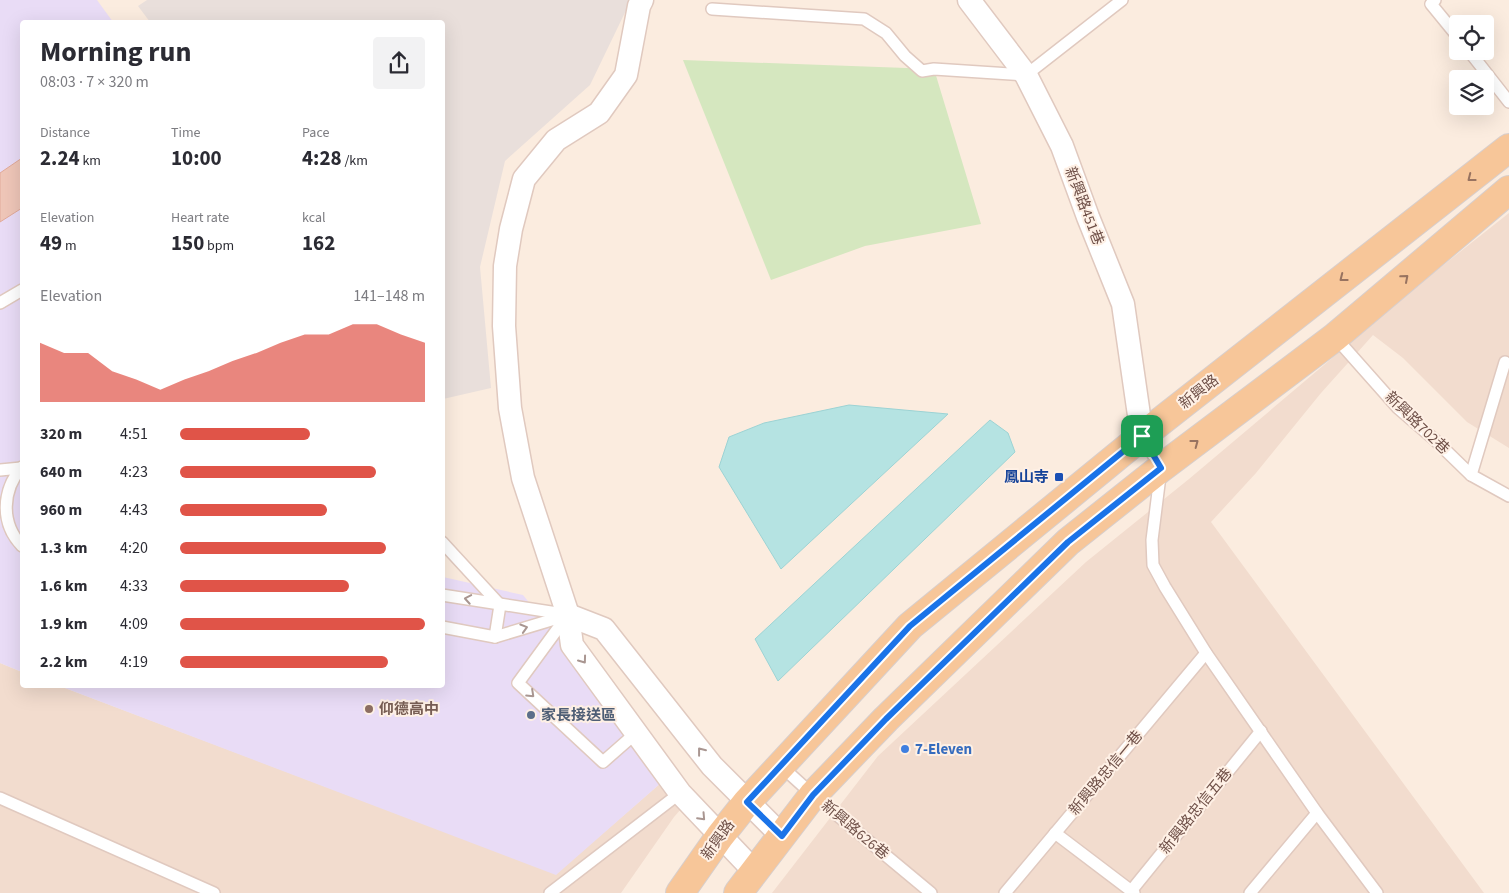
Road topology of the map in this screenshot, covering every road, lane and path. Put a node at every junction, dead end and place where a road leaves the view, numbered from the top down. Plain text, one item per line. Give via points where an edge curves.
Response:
1 (642, 0) edge
2 (968, 0) edge
3 (1122, 0) edge
4 (1435, 0) edge
5 (712, 9) dead end
6 (1449, 26) edge
7 (1476, 60) edge
8 (1026, 75) junction
9 (1509, 102) edge
10 (1509, 148) edge
11 (1509, 190) edge
12 (20, 291) edge
13 (0, 304) edge
14 (1335, 337) junction
15 (1505, 362) dead end
16 (1142, 436) junction
17 (20, 467) edge
18 (1161, 468) junction
19 (0, 470) edge
20 (20, 470) edge
21 (1471, 475) junction
22 (1509, 496) edge
23 (20, 544) edge
24 (445, 545) edge
25 (445, 596) edge
26 (500, 605) junction
27 (568, 615) junction
28 (445, 628) edge
29 (495, 638) junction
30 (1206, 653) junction
31 (1261, 731) junction
32 (636, 733) junction
33 (781, 766) junction
34 (680, 793) junction
35 (813, 795) junction
36 (0, 798) edge
37 (747, 802) junction
38 (1317, 814) junction
39 (1056, 833) junction
40 (720, 836) junction
41 (782, 836) junction
42 (755, 872) junction
43 (1132, 892) edge
44 (214, 893) edge
45 (550, 893) edge
46 (680, 893) edge
47 (738, 893) edge
48 (930, 893) edge
49 (1005, 893) edge
50 (1250, 893) edge
51 (1376, 893) edge

1 - 27 street via 638,6 626,75 600,114 556,140 524,179 510,229 505,266 504,326 510,408 523,478
2 - 8 street, 新興路451巷
3 - 8 lane
4 - 6 lane via 1431,4
5 - 8 lane via 864,19 886,33 922,71
7 - 9 lane
8 - 16 street, 新興路451巷 via 1062,146 1123,304
10 -> 16 main road, 新興路
14 -> 11 main road
12 - 13 lane
18 -> 14 main road
14 - 21 lane, 新興路702巷 via 1398,408
15 - 21 lane
16 - 18 lane
16 - 33 main road, 新興路 via 910,626
17 - 19 lane
18 - 30 lane via 1152,540 1154,565
18 - 35 main road via 1068,542 886,719
20 - 23 lane via 10,484 6,502 8,522
21 - 22 lane, 新興路702巷
24 - 26 lane
26 -> 25 lane
26 - 27 lane
26 - 29 lane
29 -> 27 lane
27 -> 32 street via 572,645
27 -> 32 lane via 518,683 604,762
37 -> 27 street via 712,766 604,629
28 - 29 lane
30 - 31 lane
30 - 39 lane, 新興路忠信一巷
31 - 38 lane
31 - 43 lane, 新興路忠信五巷
32 - 34 street
33 - 35 lane, 新興路626巷
33 - 37 main road, 新興路
34 -> 40 street
34 - 45 lane
35 - 41 main road
35 - 48 lane, 新興路626巷
36 - 44 lane
37 - 40 main road, 新興路
37 - 41 street
38 - 50 lane
38 - 51 lane
39 - 43 lane
39 - 49 lane, 新興路忠信一巷
40 - 42 street
40 - 46 main road, 新興路
41 - 42 main road
42 - 47 main road

